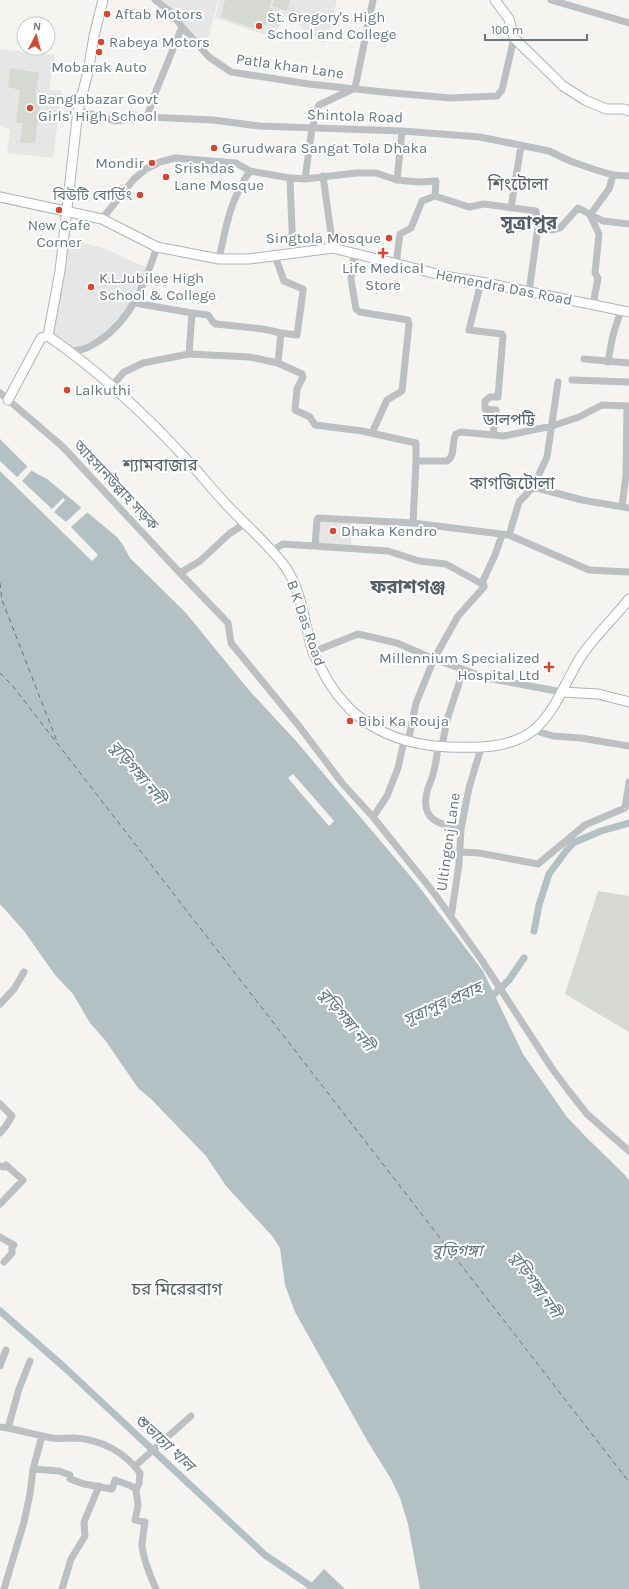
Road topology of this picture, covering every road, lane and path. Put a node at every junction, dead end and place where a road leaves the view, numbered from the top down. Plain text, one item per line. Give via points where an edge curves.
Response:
1 (103, 0) edge
2 (155, 0) edge
3 (373, 0) edge
4 (556, 0) edge
5 (498, 1) edge
6 (629, 23) edge
7 (182, 27) junction
8 (514, 38) junction
9 (355, 88) junction
10 (78, 110) junction
11 (629, 110) edge
12 (147, 117) junction
13 (312, 128) junction
14 (402, 130) junction
15 (521, 146) junction
16 (250, 171) junction
17 (613, 175) junction
18 (323, 176) junction
19 (629, 176) edge
20 (290, 178) junction
21 (305, 179) junction
22 (397, 180) junction
23 (435, 196) junction
24 (0, 197) edge
25 (511, 208) junction
26 (67, 211) junction
27 (590, 215) junction
28 (102, 219) junction
29 (629, 224) edge
30 (538, 227) junction
31 (157, 248) junction
32 (333, 248) junction
33 (354, 253) junction
34 (293, 254) junction
35 (275, 256) junction
36 (219, 259) junction
37 (396, 264) junction
38 (481, 282) junction
39 (529, 292) junction
40 (134, 303) junction
41 (593, 305) junction
42 (625, 311) edge
43 (192, 313) junction
44 (281, 333) junction
45 (48, 336) junction
46 (71, 351) junction
47 (189, 354) junction
48 (584, 359) dead end
49 (608, 362) junction
50 (278, 363) junction
51 (629, 363) edge
52 (572, 380) dead end
53 (558, 382) dead end
54 (629, 382) edge
55 (112, 386) junction
56 (0, 393) edge
57 (8, 400) junction
58 (628, 406) edge
59 (552, 426) junction
60 (372, 433) junction
61 (493, 435) junction
62 (416, 461) junction
63 (533, 487) junction
64 (626, 507) edge
65 (413, 523) junction
66 (244, 524) junction
67 (506, 535) junction
68 (315, 546) junction
69 (271, 551) junction
70 (629, 572) edge
71 (180, 573) junction
72 (482, 583) junction
73 (629, 599) edge
74 (313, 652) junction
75 (434, 659) junction
76 (463, 671) junction
77 (562, 692) junction
78 (629, 702) edge
79 (533, 730) junction
80 (406, 741) junction
81 (440, 746) junction
82 (629, 746) edge
83 (481, 748) junction
84 (629, 782) edge
85 (373, 817) junction
86 (461, 829) junction
87 (460, 852) junction
88 (451, 917) junction
89 (24, 972) dead end
90 (0, 1004) edge
91 (0, 1104) edge
92 (0, 1133) edge
93 (629, 1151) edge
94 (0, 1166) edge
95 (0, 1204) edge
96 (0, 1237) edge
97 (4, 1262) dead end
98 (6, 1350) dead end
99 (30, 1361) dead end
100 (0, 1366) edge
101 (191, 1416) dead end
102 (0, 1427) edge
103 (8, 1428) junction
104 (42, 1436) junction
105 (137, 1464) junction
106 (33, 1469) junction
107 (99, 1486) junction
108 (136, 1489) junction
109 (4, 1589) edge
110 (62, 1589) edge
111 (156, 1589) edge

1 - 10 street
2 - 7 street, Patla khan Lane via 171,12
3 - 9 street
4 - 6 street
5 - 8 street via 509,19
7 - 9 street, Patla khan Lane via 209,57 231,72
7 - 12 street
8 - 9 street, Patla khan Lane via 502,90 496,96 451,98
8 - 11 street via 574,94 606,109
9 - 13 street via 319,105
10 - 12 street, Shintola Road via 115,121
10 - 26 street
12 - 13 street, Shintola Road
13 - 14 street, Shintola Road
13 - 21 street
14 - 15 street, Shintola Road via 480,137
14 - 22 street
15 - 17 street, Shintola Road via 549,151
15 - 25 street
16 - 20 street
16 - 28 street via 236,163 175,158 160,162 134,179
16 - 36 street via 231,206
17 - 19 street, Shintola Road
17 - 27 street via 609,189
18 - 21 street
18 - 22 street via 376,174
18 - 32 street
20 - 21 street
20 - 34 street
22 - 23 street via 436,181
23 - 25 street via 469,207 484,204
23 - 37 street via 422,201 411,228 400,234
24 - 26 street
25 - 30 street via 536,211
26 - 28 street
26 - 45 street via 60,271
27 - 29 street via 603,221
27 - 30 street via 578,208 560,228 553,230
27 - 41 street via 599,234 595,273 598,278
28 - 31 street
30 - 39 street
31 - 36 street
31 - 40 street
32 - 33 street, Hemendra Das Road
32 - 34 street
33 - 37 street, Hemendra Das Road
33 - 60 street via 351,279 356,309 360,312 408,320 409,324 402,391 387,400
34 - 35 street
35 - 36 street
35 - 44 street via 284,281 303,289 297,335
37 - 38 street, Hemendra Das Road
38 - 39 street, Hemendra Das Road
38 - 61 street via 469,330 503,336 498,397 490,397 485,401 485,409 496,410
39 - 41 street, Hemendra Das Road
40 - 43 street
40 - 46 street via 126,317 106,336 83,350
41 - 42 street, Hemendra Das Road
42 - 49 street via 614,330
43 - 44 street via 208,315 216,324
43 - 47 street
44 - 50 street
45 - 46 street, B K Das Road
45 - 57 street via 41,338
46 - 55 street, B K Das Road
47 - 50 street via 235,356
47 - 55 street via 143,363 124,372
48 - 49 street
49 - 51 street
50 - 60 street via 302,374 297,389 295,410 310,417 315,425
52 - 54 street
53 - 59 street
55 - 66 street, B K Das Road via 189,462
56 - 57 street, আহসানউল্লাহ সড়ক
57 - 71 street, আহসানউল্লাহ সড়ক via 62,447
58 - 59 street via 602,405 579,417
58 - 64 street
59 - 61 street via 504,436
59 - 63 street via 547,457
60 - 62 street via 416,443
61 - 62 street via 461,432 453,438 450,460
62 - 65 street
63 - 64 street via 582,500
63 - 67 street via 519,502
65 - 67 street
65 - 68 street via 318,518
66 - 69 street, B K Das Road
66 - 71 street via 229,534 200,561
67 - 70 street via 589,570
67 - 72 street
68 - 69 street via 283,544
68 - 72 street via 388,550 419,561 446,564
69 - 74 street, B K Das Road via 286,568 296,587
71 - 85 street, আহসানউল্লাহ সড়ক via 228,623 232,643 342,783
72 - 75 street via 484,587 458,616
73 - 77 street, B K Das Road via 591,643
74 - 75 street via 358,634 397,643
74 - 80 street, B K Das Road via 326,680 359,719
75 - 76 street
75 - 80 street via 416,703
76 - 77 street
76 - 81 street
77 - 78 street via 598,694
77 - 79 street, B K Das Road via 553,708
79 - 82 street via 553,736
79 - 83 street, B K Das Road via 514,740
80 - 81 street, B K Das Road
80 - 85 street via 387,796
81 - 83 street, B K Das Road
81 - 86 street via 425,806 428,814 440,824
83 - 86 street, Ultingonj Lane via 469,788
84 - 87 street via 625,808 585,826 538,864
85 - 88 street, আহসানউল্লাহ সড়ক
86 - 87 street, Ultingonj Lane
87 - 88 street, Ultingonj Lane
88 - 93 street, আহসানউল্লাহ সড়ক via 551,1067 587,1114
89 - 90 street via 14,989
91 - 92 street via 12,1116
94 - 95 street via 6,1165 23,1180
96 - 97 street via 14,1245 12,1253
98 - 100 street
99 - 103 street
101 - 105 street
102 - 103 street
103 - 104 street
104 - 105 street via 62,1440 91,1440 109,1447
104 - 106 street
105 - 108 street via 140,1473
106 - 107 street via 59,1471 70,1475 70,1479
106 - 109 street via 24,1522
107 - 108 street via 112,1489 115,1480
107 - 110 street via 84,1522 84,1536 71,1559
108 - 111 street via 138,1506 135,1520 145,1522 142,1546 146,1567

